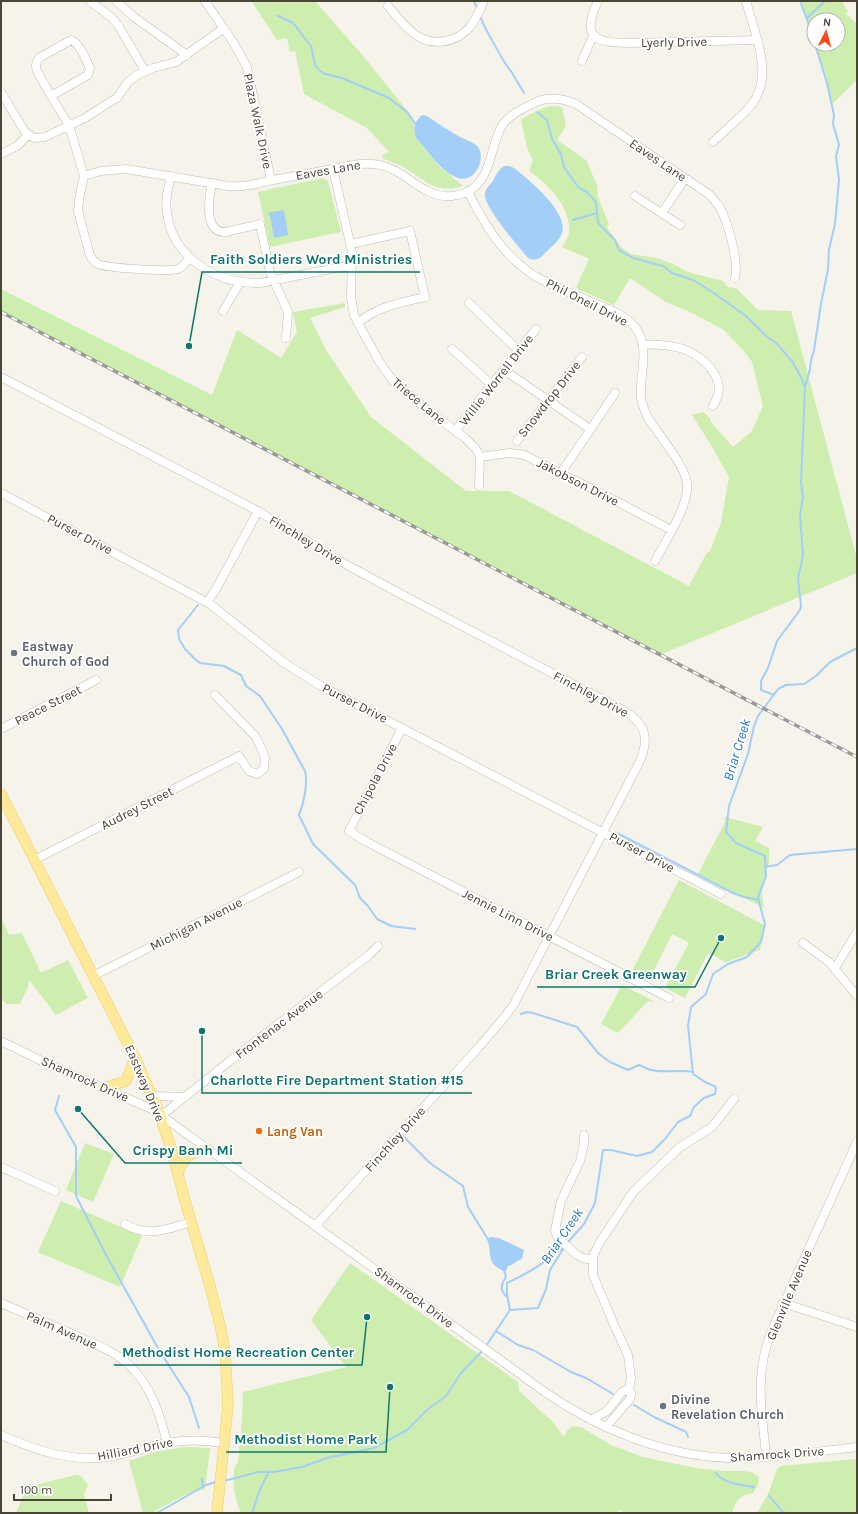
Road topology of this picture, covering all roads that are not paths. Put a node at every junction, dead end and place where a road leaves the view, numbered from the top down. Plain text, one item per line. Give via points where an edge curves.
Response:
1 (90, 1) edge
2 (116, 1) edge
3 (205, 1) edge
4 (484, 1) edge
5 (598, 1) edge
6 (746, 1) edge
7 (388, 6) dead end
8 (224, 28) junction
9 (593, 36) junction
10 (757, 40) junction
11 (187, 55) junction
12 (582, 61) dead end
13 (145, 71) junction
14 (1, 92) edge
15 (51, 96) junction
16 (69, 125) junction
17 (28, 135) junction
18 (713, 142) dead end
19 (1, 154) edge
20 (333, 169) junction
21 (84, 176) junction
22 (171, 176) junction
23 (685, 178) junction
24 (271, 180) junction
25 (212, 183) junction
26 (468, 192) junction
27 (635, 196) dead end
28 (662, 213) junction
29 (680, 225) dead end
30 (351, 244) junction
31 (189, 258) junction
32 (352, 266) junction
33 (735, 278) dead end
34 (273, 280) junction
35 (240, 282) junction
36 (469, 303) dead end
37 (223, 311) dead end
38 (358, 323) junction
39 (536, 329) dead end
40 (286, 338) dead end
41 (643, 345) junction
42 (452, 349) dead end
43 (519, 351) junction
44 (582, 357) dead end
45 (504, 370) junction
46 (1, 377) edge
47 (492, 385) junction
48 (615, 393) dead end
49 (548, 400) junction
50 (713, 406) dead end
51 (590, 429) junction
52 (456, 431) junction
53 (517, 441) dead end
54 (480, 457) junction
55 (561, 473) junction
56 (479, 486) dead end
57 (1, 493) edge
58 (258, 511) junction
59 (671, 530) junction
60 (655, 561) dead end
61 (207, 602) junction
62 (96, 680) dead end
63 (216, 695) dead end
64 (402, 728) junction
65 (1, 729) edge
66 (1, 794) edge
67 (349, 831) joint
68 (604, 832) junction
69 (34, 860) junction
70 (299, 872) dead end
71 (721, 894) dead end
72 (857, 932) edge
73 (550, 937) junction
74 (802, 943) dead end
75 (378, 946) dead end
76 (835, 968) junction
77 (93, 976) junction
78 (857, 996) edge
79 (669, 998) dead end
80 (1, 1041) edge
81 (135, 1058) junction
82 (102, 1088) junction
83 (152, 1096) junction
84 (185, 1097) junction
85 (734, 1099) dead end
86 (161, 1116) junction
87 (584, 1135) dead end
88 (857, 1142) edge
89 (208, 1149) junction
90 (1, 1167) edge
91 (178, 1173) junction
92 (56, 1191) dead end
93 (191, 1222) junction
94 (125, 1224) dead end
95 (315, 1226) junction
96 (593, 1260) junction
97 (1, 1303) edge
98 (783, 1303) junction
99 (857, 1327) edge
100 (629, 1389) junction
101 (591, 1420) junction
102 (606, 1427) junction
103 (1, 1435) edge
104 (225, 1442) junction
105 (167, 1443) junction
106 (857, 1448) edge
107 (766, 1457) junction
108 (218, 1513) edge

1 - 13 street via 118,25
2 - 11 street
3 - 8 street, Plaza Walk Drive
4 - 7 street via 467,30 461,35 440,42 416,35
5 - 9 street via 590,29
6 - 10 street
8 - 11 street
8 - 24 street, Plaza Walk Drive via 250,75
9 - 10 street, Lyerly Drive via 617,43
9 - 12 street
10 - 18 street via 763,69 760,89 745,112
11 - 13 street via 176,62
13 - 16 street via 132,79 117,98
14 - 17 street
15 - 15 street via 37,71 36,62 71,40 75,41 90,72
15 - 16 street
16 - 17 street via 45,137 34,138
16 - 21 street
17 - 19 street via 17,146
20 - 24 street, Eaves Lane
20 - 26 street, Eaves Lane via 364,163 374,164 394,170 420,188 438,195 454,196
20 - 30 street, Triece Lane
21 - 22 street, Eaves Lane via 126,170
21 - 31 street via 78,211 90,257 94,262 107,266 172,270 183,266
22 - 25 street, Eaves Lane
22 - 31 street via 166,204 168,222 176,242
23 - 26 street, Eaves Lane via 576,104 561,98 552,98 537,101 508,119 498,135 483,177
23 - 28 street
23 - 33 street, Eaves Lane via 710,195 720,208 736,260
24 - 25 street, Eaves Lane via 251,186
25 - 34 street via 209,210 214,229 226,232 260,224
26 - 41 street, Phil Oneil Drive via 494,237 515,261 550,284 629,321 639,334
27 - 28 street
28 - 29 street
30 - 32 street, Triece Lane
30 - 38 street via 410,231 425,297 383,307
31 - 35 street via 212,272
32 - 34 street
32 - 38 street, Triece Lane via 351,297
34 - 35 street via 260,283
34 - 40 street via 288,312
35 - 37 street
36 - 43 street
38 - 52 street, Triece Lane via 393,381
39 - 43 street, Willie Worrell Drive
41 - 50 street via 680,348 702,359 718,382 719,394
41 - 59 street, Phil Oneil Drive via 641,389 644,410 681,467 687,484 684,506
42 - 47 street
43 - 45 street, Willie Worrell Drive
44 - 49 street, Snowdrop Drive
45 - 47 street, Willie Worrell Drive
45 - 49 street
46 - 58 street, Finchley Drive
47 - 52 street, Willie Worrell Drive
48 - 51 street
49 - 51 street
49 - 53 street, Snowdrop Drive
51 - 55 street
52 - 54 street, Triece Lane via 472,444
54 - 55 street, Jakobson Drive via 517,453
54 - 56 street
55 - 59 street, Jakobson Drive
57 - 61 street, Purser Drive
58 - 61 street
58 - 68 street, Finchley Drive via 338,560 623,710 637,720 645,736 643,754
59 - 60 street, Phil Oneil Drive
61 - 64 street, Purser Drive via 301,675
62 - 65 street, Peace Street
63 - 69 street, Audrey Street via 256,737 265,757 264,769 257,774 249,771 239,756
64 - 67 street, Chipola Drive
64 - 68 street, Purser Drive
66 - 69 main road, Eastway Drive
67 - 73 street, Jennie Linn Drive
68 - 71 street, Purser Drive
68 - 73 street, Finchley Drive
69 - 77 main road, Eastway Drive
70 - 77 street, Michigan Avenue
72 - 76 street
73 - 79 street, Jennie Linn Drive
73 - 95 street, Finchley Drive via 507,1014
74 - 76 street
75 - 84 street, Frontenac Avenue via 369,956
76 - 78 street
77 - 81 main road, Eastway Drive
80 - 82 street, Shamrock Drive
81 - 82 main road via 126,1081
81 - 83 main road, Eastway Drive
82 - 86 street, Shamrock Drive via 146,1106
83 - 84 street
83 - 86 main road, Eastway Drive
84 - 86 street, Frontenac Avenue
85 - 96 street via 712,1127 680,1147 633,1192 600,1242
86 - 89 street, Shamrock Drive
86 - 91 main road, Eastway Drive
87 - 96 street via 580,1161 561,1201 555,1225 556,1234 570,1249 580,1257
88 - 98 street, Glenville Avenue
89 - 91 main road via 194,1152 184,1159
89 - 95 street, Shamrock Drive
90 - 92 street
91 - 93 main road, Eastway Drive
93 - 94 street via 154,1232 133,1229
93 - 104 main road, Eastway Drive via 225,1351 228,1405
95 - 101 street, Shamrock Drive via 554,1399
96 - 100 street via 592,1274 628,1355 631,1378
97 - 105 street, Palm Avenue via 99,1346 128,1364 140,1377 155,1402
98 - 99 street
98 - 107 street, Glenville Avenue via 767,1343 762,1369 761,1398
100 - 101 street via 622,1392 607,1411
100 - 102 street via 630,1400
101 - 102 street, Shamrock Drive
102 - 107 street, Shamrock Drive via 644,1442 681,1451 728,1458
103 - 105 street, Hilliard Drive via 39,1450 82,1458 108,1457
104 - 105 street, Hilliard Drive via 197,1440
104 - 108 main road, Eastway Drive
106 - 107 street, Shamrock Drive

